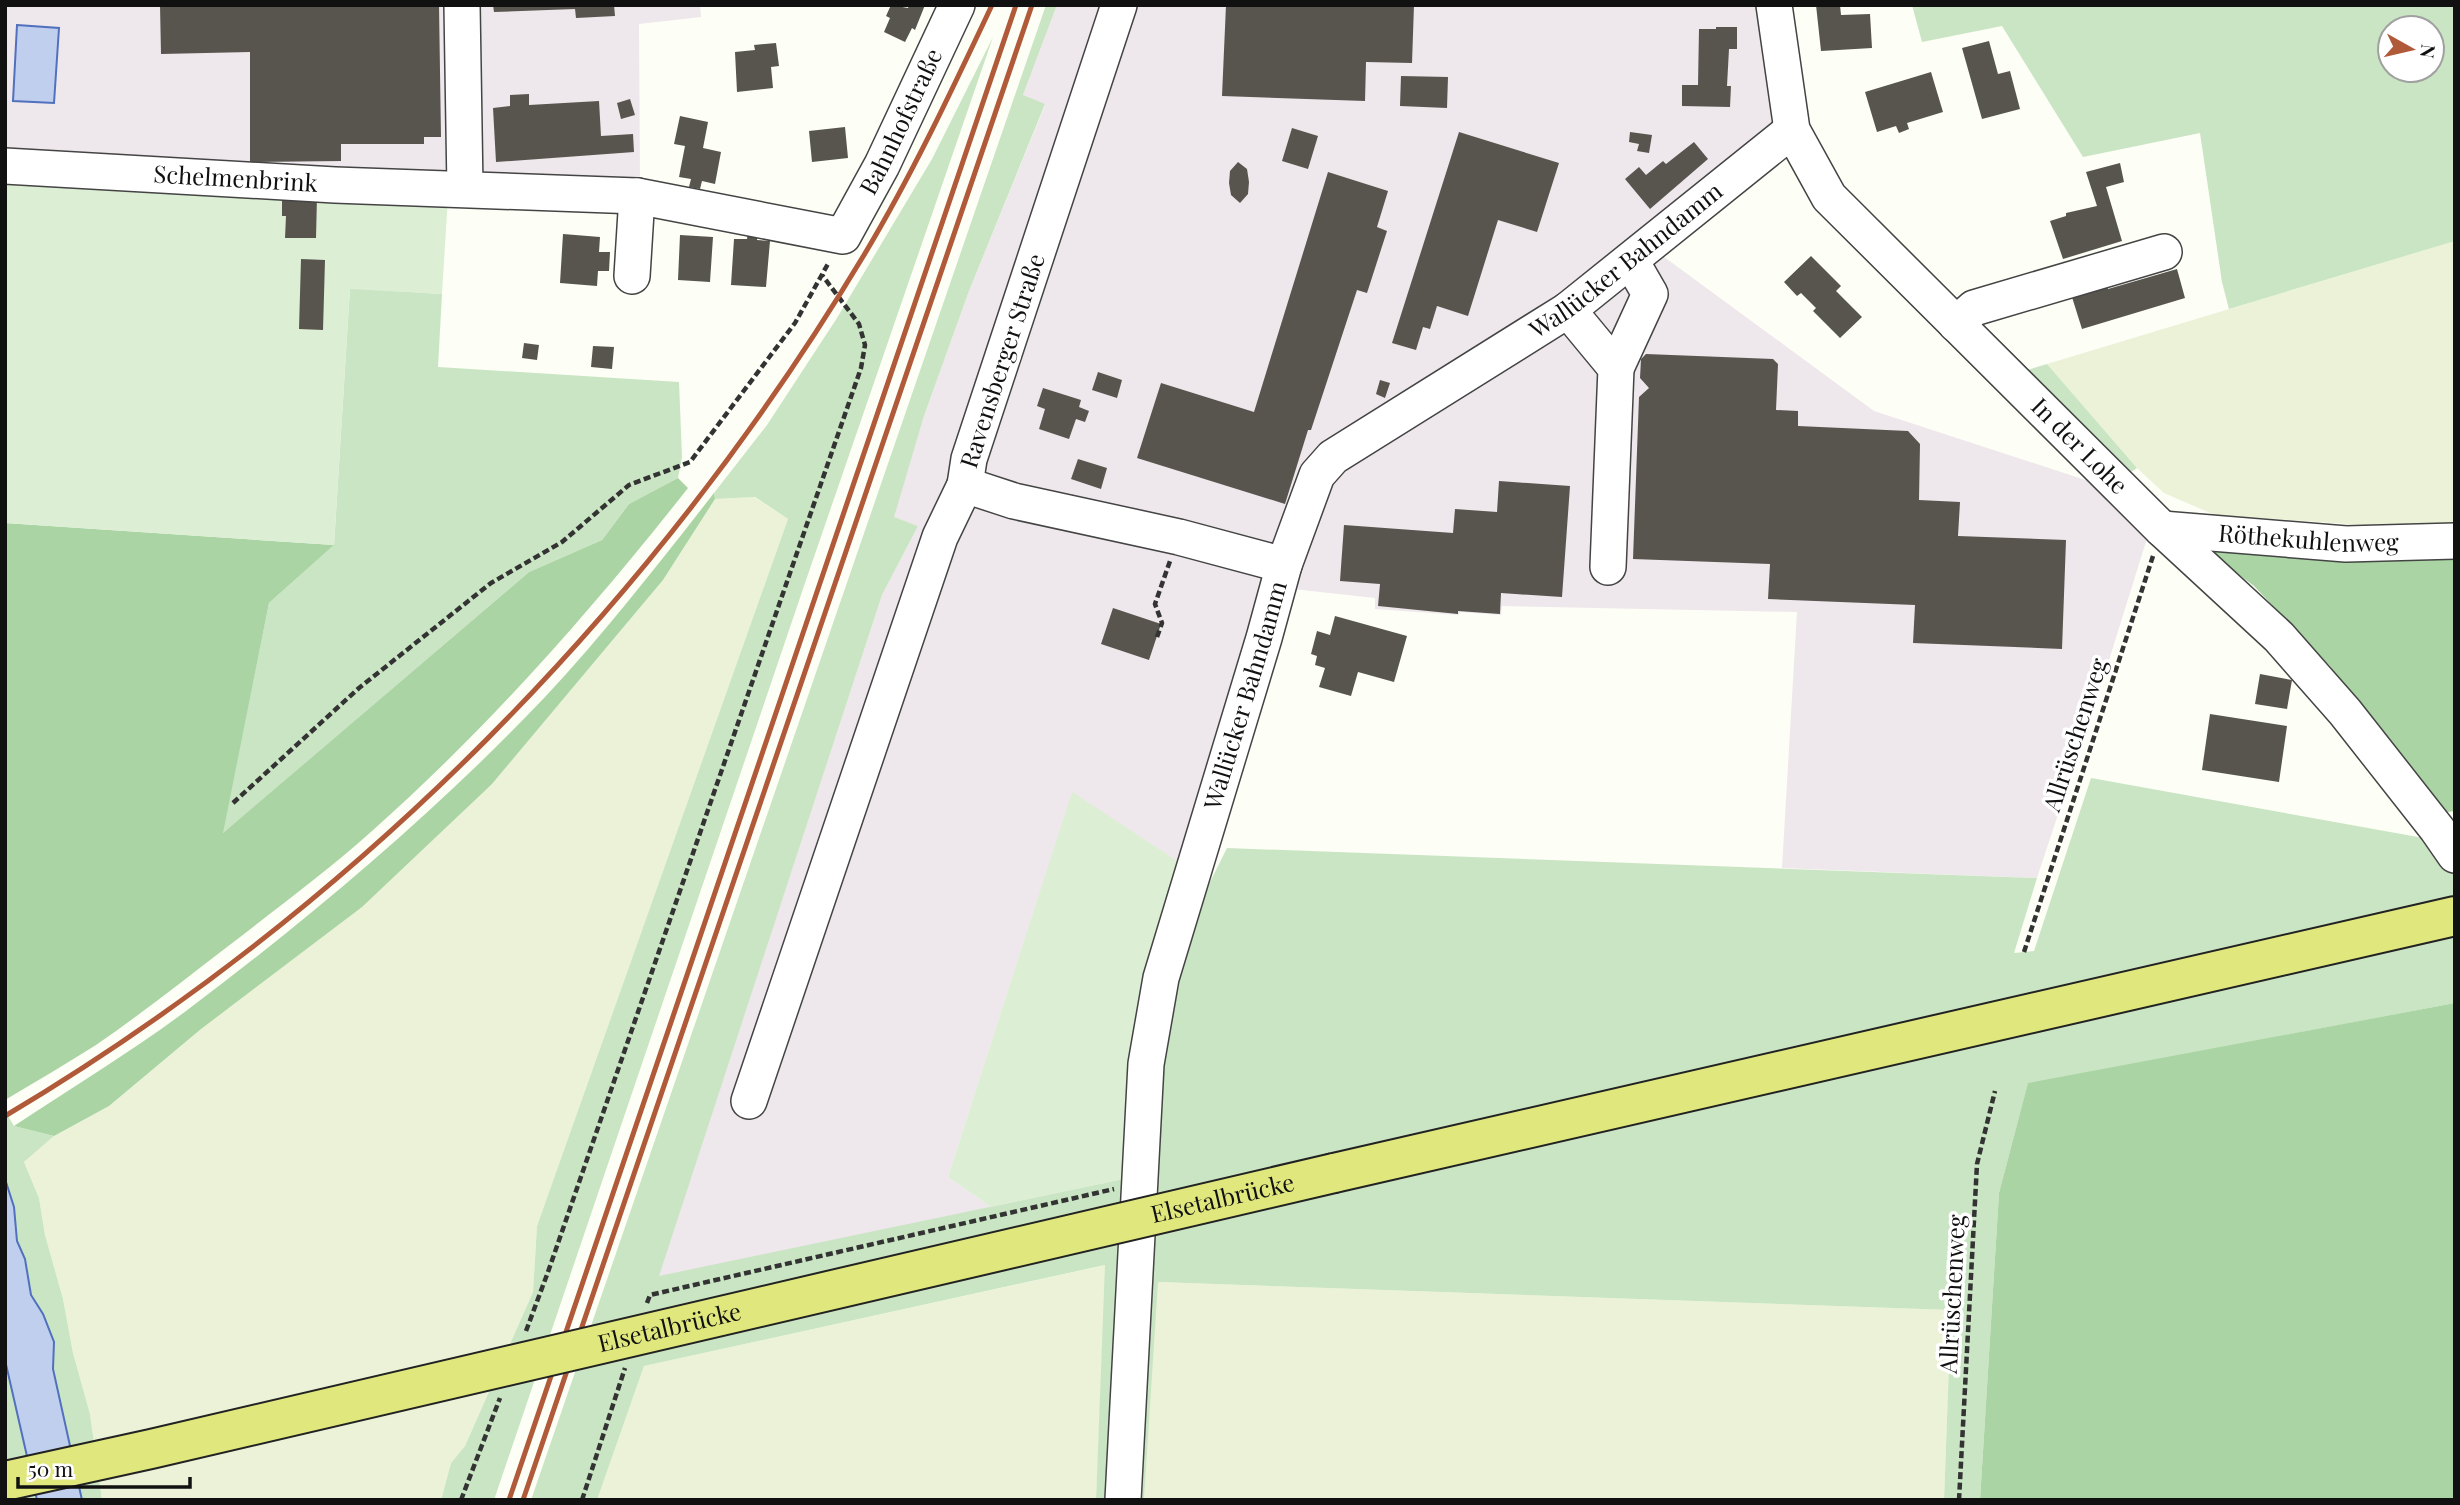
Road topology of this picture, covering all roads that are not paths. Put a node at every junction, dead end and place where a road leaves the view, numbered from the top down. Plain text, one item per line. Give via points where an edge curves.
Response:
1 (462, 5) edge
2 (957, 5) edge
3 (1119, 5) edge
4 (1774, 5) edge
5 (1792, 130) junction
6 (5, 166) edge
7 (465, 189) junction
8 (637, 196) junction
9 (843, 236) joint
10 (2164, 252) dead end
11 (1630, 261) junction
12 (632, 276) dead end
13 (1568, 310) junction
14 (1956, 324) junction
15 (1616, 368) junction
16 (965, 485) junction
17 (2162, 529) junction
18 (2455, 541) edge
19 (1283, 565) junction
20 (1608, 566) dead end
21 (2455, 855) edge
22 (2446, 918) edge
23 (749, 1101) dead end
24 (5, 1481) edge
25 (1123, 1500) edge

1 - 7 street
2 - 9 street, Bahnhofstraße via 882,165
3 - 16 street, Ravensberger Straße via 969,459
4 - 5 street, In der Lohe
5 - 11 street, Wallücker Bahndamm
5 - 14 street, In der Lohe via 1829,197
6 - 7 street, Schelmenbrink
7 - 8 street, Schelmenbrink
8 - 9 street, Schelmenbrink
8 - 12 street
10 - 14 street via 1974,308
11 - 13 street, Wallücker Bahndamm
11 - 15 street via 1650,294
13 - 15 street
13 - 19 street, Wallücker Bahndamm via 1333,457 1317,475
14 - 17 street, In der Lohe
15 - 20 street
16 - 19 street, Ravensberger Straße via 1013,501
16 - 23 street via 940,537
17 - 18 street, Röthekuhlenweg via 2346,544
17 - 21 street, In der Lohe via 2279,638 2345,712
19 - 25 street, Wallücker Bahndamm via 1161,978 1146,1063
22 - 24 main road, Elsetalbrücke, bridge

